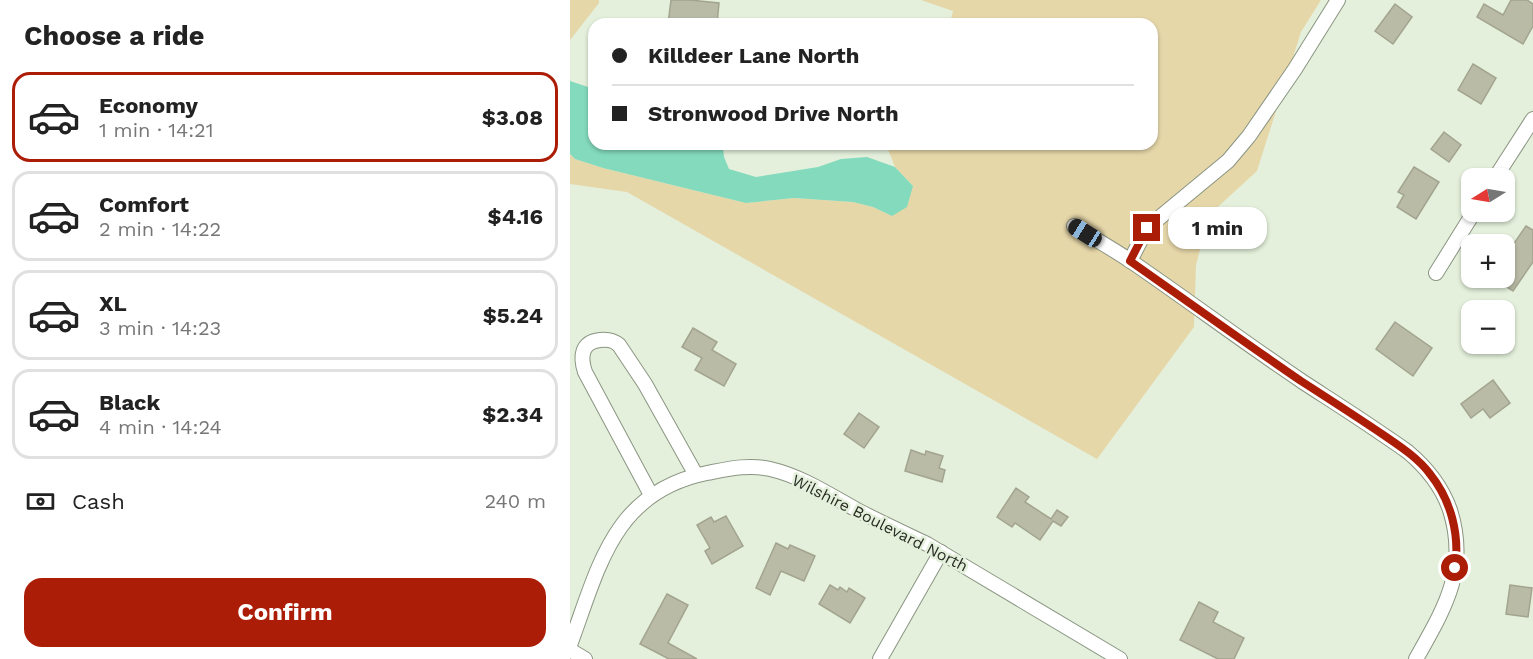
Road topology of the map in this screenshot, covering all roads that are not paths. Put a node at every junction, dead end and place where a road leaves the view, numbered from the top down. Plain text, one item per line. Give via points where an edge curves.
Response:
1 (1338, 0) edge
2 (1533, 119) edge
3 (1501, 168) edge
4 (1468, 222) edge
5 (1074, 226) dead end
6 (1130, 261) junction
7 (1436, 273) dead end
8 (696, 475) junction
9 (651, 495) junction
10 (941, 552) junction
11 (570, 645) edge
12 (570, 650) edge
13 (585, 659) edge
14 (880, 659) edge
15 (1120, 659) edge
16 (1416, 659) edge

1 - 6 street via 1249,136 1228,161 1147,228
2 - 3 street
4 - 7 street
5 - 6 street
6 - 16 street via 1399,446 1430,473 1450,510 1457,555 1449,596
8 - 9 street, Wilshire Boulevard North
8 - 9 street via 619,345 607,339 595,340 583,350 582,364
8 - 10 street, Wilshire Boulevard North via 733,468 770,469 827,493
9 - 11 street, Wilshire Boulevard North via 620,526 604,555
10 - 14 street
10 - 15 street, Wilshire Boulevard North
12 - 13 street

